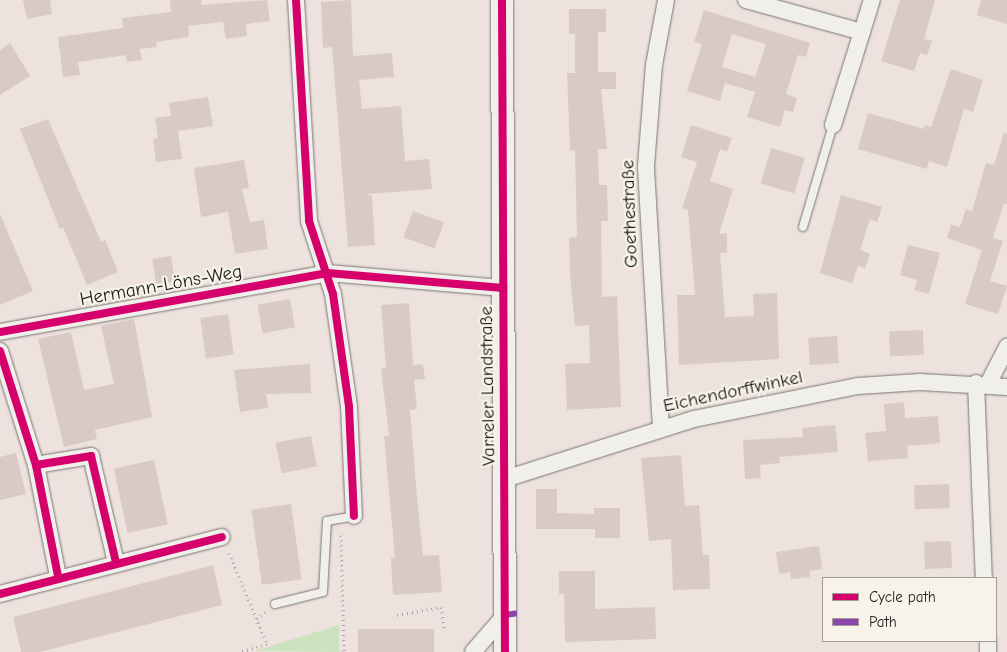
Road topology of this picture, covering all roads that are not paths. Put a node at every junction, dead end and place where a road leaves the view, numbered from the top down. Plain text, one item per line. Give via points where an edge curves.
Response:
1 (296, 0) edge
2 (502, 0) edge
3 (666, 0) edge
4 (746, 0) edge
5 (872, 0) edge
6 (862, 32) junction
7 (832, 125) joint
8 (803, 227) dead end
9 (328, 273) junction
10 (503, 288) junction
11 (0, 332) edge
12 (1007, 346) edge
13 (0, 350) edge
14 (982, 383) junction
15 (1007, 387) edge
16 (661, 428) junction
17 (36, 465) junction
18 (505, 479) junction
19 (347, 518) joint
20 (222, 537) road end
21 (116, 563) junction
22 (58, 576) junction
23 (984, 577) edge
24 (0, 594) edge
25 (275, 604) dead end
26 (505, 615) junction
27 (473, 652) edge
28 (505, 652) edge

1 - 9 street via 309,221
2 - 10 main road, Varreler Landstraße
3 - 16 street, Goethestraße via 654,65 646,166
4 - 6 street
5 - 6 street
6 - 7 street
7 - 8 lane
9 - 10 street, Hermann-Löns-Weg
9 - 11 street, Hermann-Löns-Weg
9 - 19 street via 349,407
10 - 18 main road, Varreler Landstraße
12 - 14 street
13 - 17 street
14 - 15 street, Eichendorffwinkel
14 - 16 street, Eichendorffwinkel via 858,386
14 - 23 street
16 - 18 street, Eichendorffwinkel
17 - 21 street via 91,456
17 - 22 street
18 - 26 main road, Varreler Landstraße
19 - 25 lane via 327,522 323,592
20 - 21 street
21 - 22 street
22 - 24 street
26 - 27 street
26 - 28 main road, Varreler Landstraße

